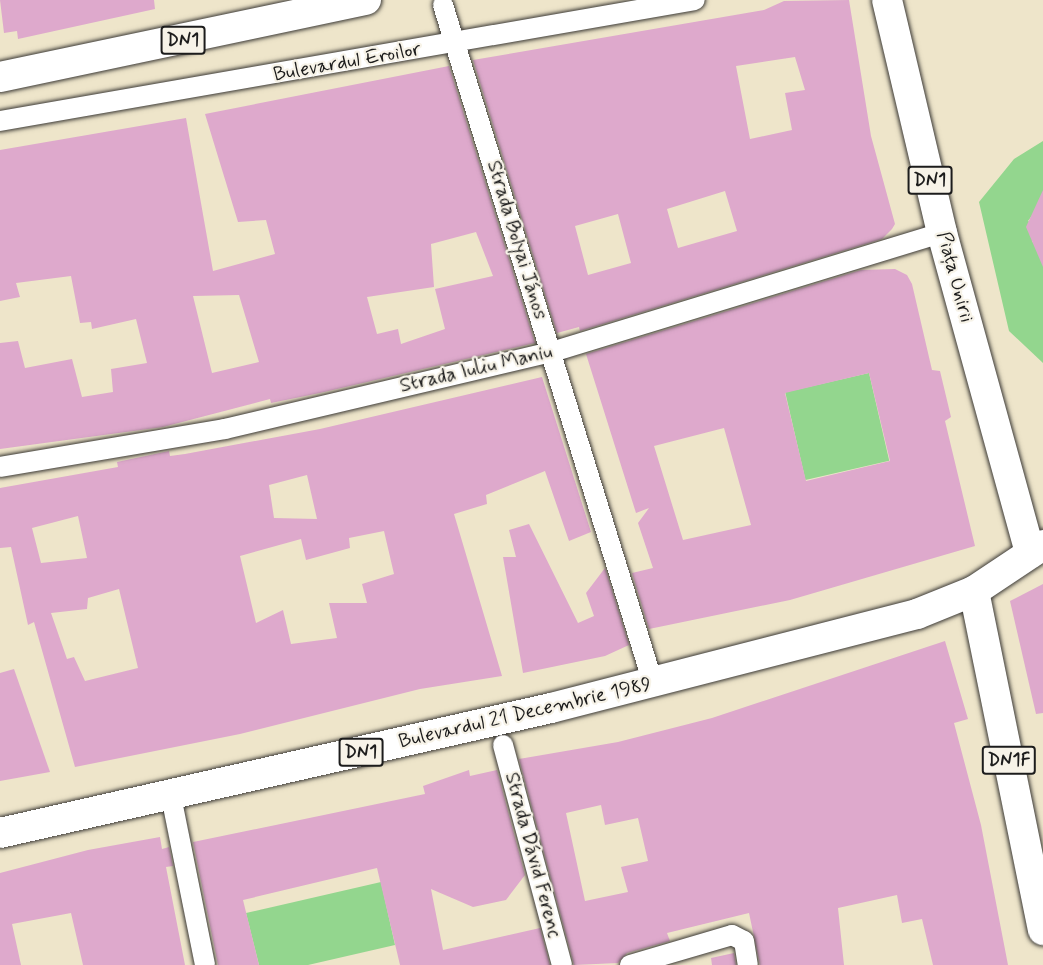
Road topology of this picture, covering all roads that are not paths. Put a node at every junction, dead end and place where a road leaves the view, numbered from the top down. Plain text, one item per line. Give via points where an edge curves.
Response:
1 (366, 0) edge
2 (694, 0) edge
3 (887, 0) edge
4 (443, 5) dead end
5 (455, 43) junction
6 (0, 77) edge
7 (0, 121) edge
8 (942, 233) junction
9 (552, 352) junction
10 (0, 467) edge
11 (1036, 549) edge
12 (974, 591) junction
13 (653, 683) junction
14 (503, 745) dead end
15 (171, 796) junction
16 (0, 832) edge
17 (1043, 930) edge
18 (205, 965) edge
19 (562, 965) edge
20 (630, 965) edge
21 (748, 965) edge

1 - 6 main road, DN1
2 - 5 street, Bulevardul Eroilor
3 - 8 main road, Piața Unirii / DN1
4 - 5 street, Strada Bolyai János
5 - 7 street, Bulevardul Eroilor
5 - 9 street, Strada Bolyai János
8 - 9 street, Strada Iuliu Maniu
8 - 11 main road, Piața Unirii / DN1
9 - 10 street, Strada Iuliu Maniu via 225,429
9 - 13 street, Strada Bolyai János
11 - 12 main road, Piața Unirii / DN1
12 - 13 main road, Bulevardul 21 Decembrie 1989 / DN1 via 917,614
12 - 17 main road, DN1F
13 - 15 main road, Bulevardul 21 Decembrie 1989 / DN1
14 - 19 street, Strada Dávid Ferenc
15 - 16 main road, Bulevardul 21 Decembrie 1989 / DN1
15 - 18 street
20 - 21 street via 732,935 744,941

